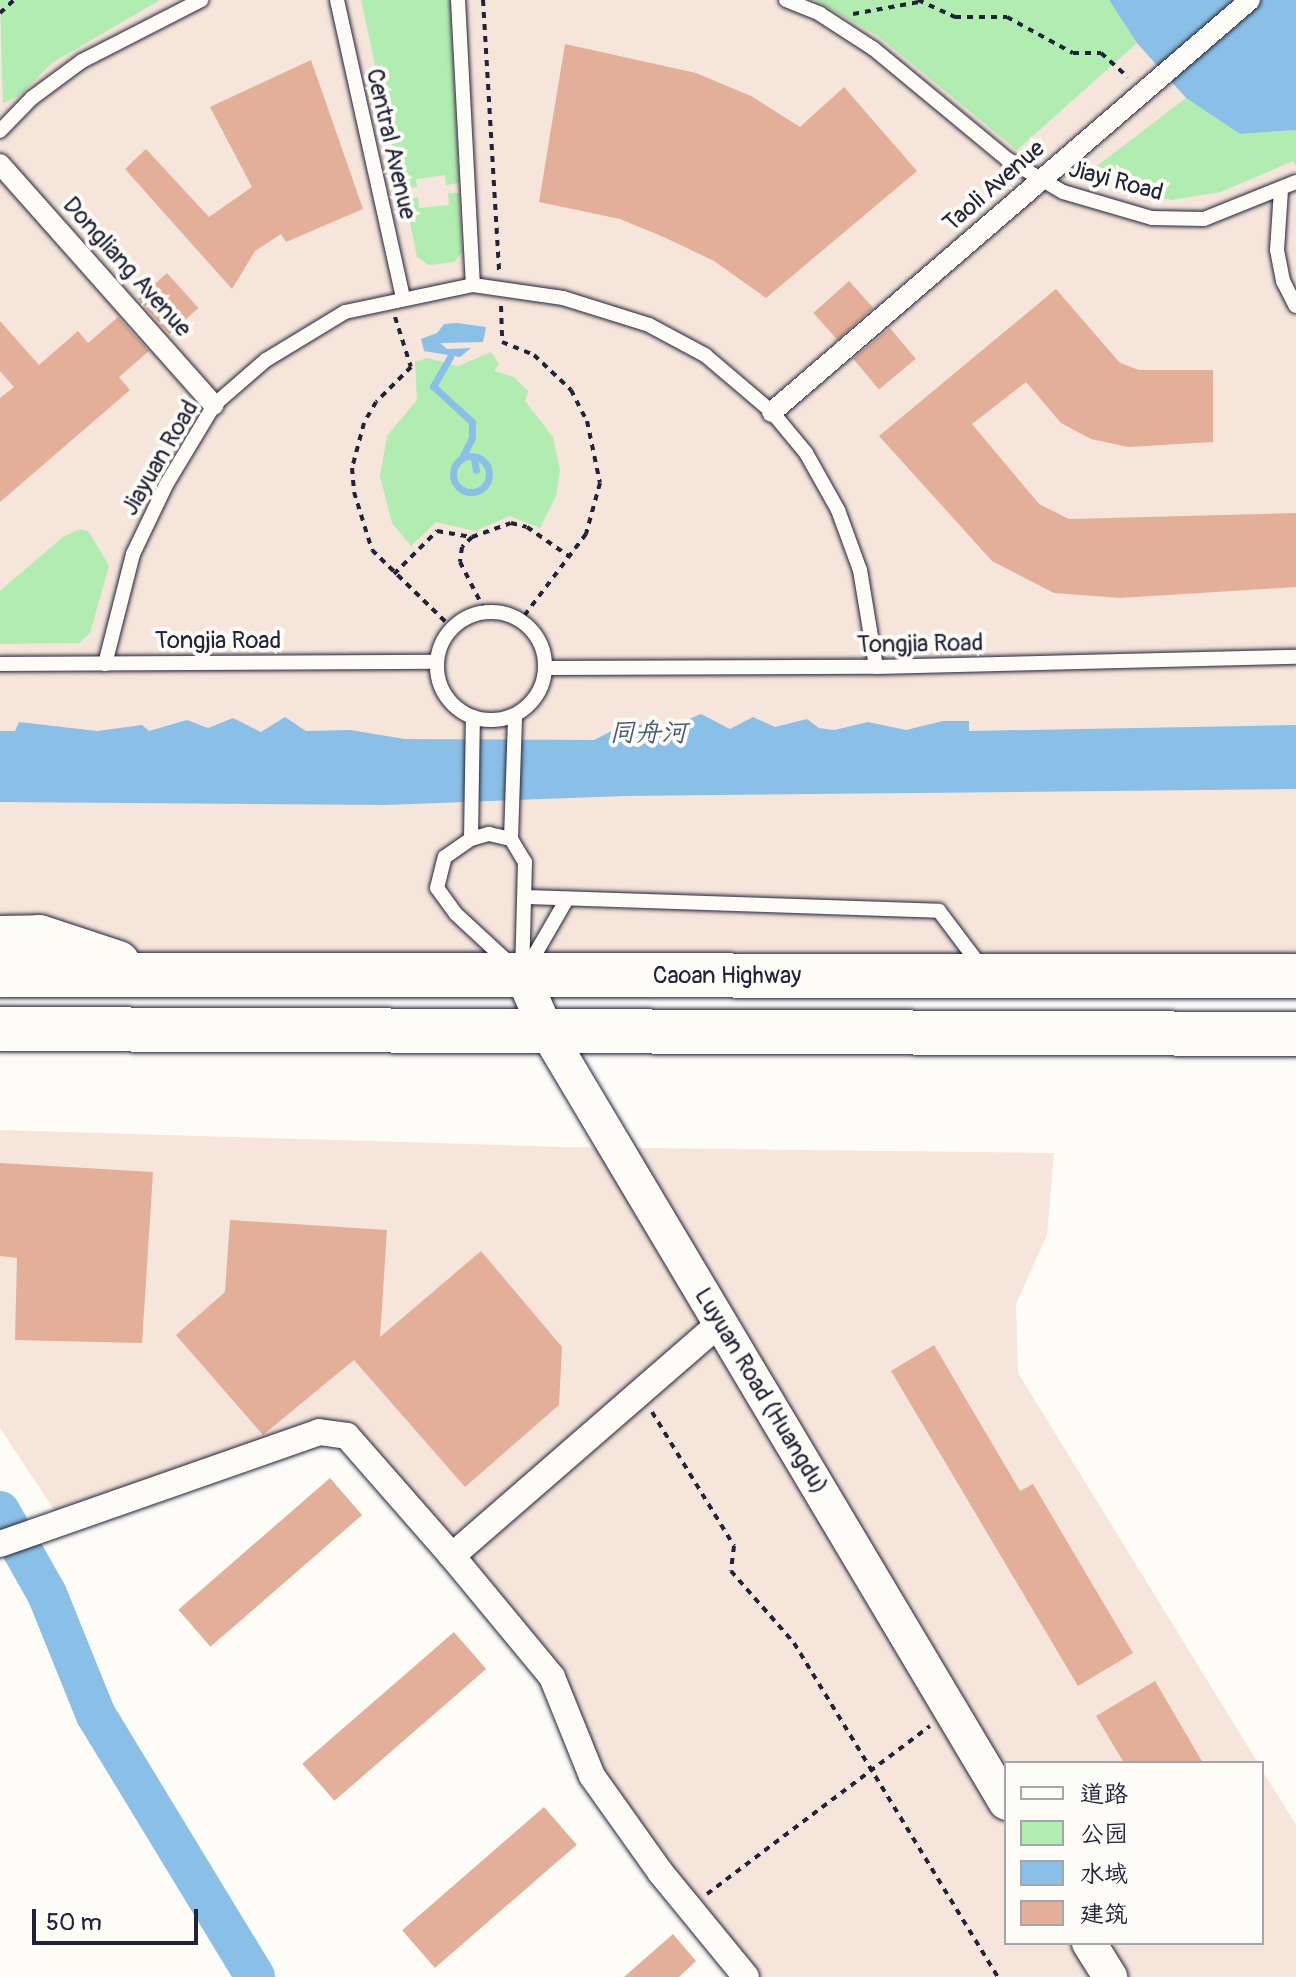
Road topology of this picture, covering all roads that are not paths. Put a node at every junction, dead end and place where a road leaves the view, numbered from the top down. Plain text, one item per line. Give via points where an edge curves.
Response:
1 (201, 0) edge
2 (337, 0) edge
3 (458, 0) edge
4 (786, 0) edge
5 (1250, 0) edge
6 (0, 131) edge
7 (0, 164) edge
8 (1039, 180) junction
9 (1296, 182) edge
10 (1281, 190) junction
11 (473, 285) junction
12 (396, 299) junction
13 (1296, 306) edge
14 (214, 405) junction
15 (772, 412) junction
16 (1296, 657) edge
17 (437, 662) junction
18 (0, 664) edge
19 (105, 664) junction
20 (876, 667) junction
21 (546, 668) junction
22 (473, 717) junction
23 (515, 717) junction
24 (471, 839) junction
25 (511, 839) junction
26 (526, 897) junction
27 (567, 899) junction
28 (0, 938) edge
29 (0, 975) edge
30 (522, 975) junction
31 (158, 976) junction
32 (988, 976) junction
33 (1296, 976) edge
34 (0, 1029) edge
35 (547, 1032) junction
36 (1296, 1034) edge
37 (0, 1055) edge
38 (720, 1323) junction
39 (0, 1544) edge
40 (452, 1556) junction
41 (1004, 1800) edge
42 (1090, 1945) edge
43 (746, 1977) edge
44 (1110, 1977) edge

1 - 6 lane via 82,61 32,98
2 - 12 lane, Central Avenue
3 - 11 lane
4 - 8 lane, Jiayi Road via 841,27
5 - 8 street, Taoli Avenue
7 - 14 street, Dongliang Avenue
8 - 10 lane, Jiayi Road via 1152,218 1204,219
8 - 15 street, Taoli Avenue
9 - 10 lane, Jiayi Road
10 - 13 lane via 1277,250 1283,281
11 - 12 lane, Jiayuan Road
11 - 15 lane, Jiayuan Road via 563,298 649,325 705,355
12 - 14 lane, Jiayuan Road via 332,320 266,360
14 - 19 lane, Jiayuan Road via 133,554
15 - 20 lane, Jiayuan Road via 806,453 838,510 860,570
16 - 20 lane, Tongjia Road
17 - 19 lane, Tongjia Road
17 - 21 lane via 452,628 485,611 521,620 539,641
17 - 22 lane via 446,696
18 - 19 lane, Tongjia Road
20 - 21 lane, Tongjia Road
21 - 23 lane via 535,697
22 - 23 lane
22 - 24 lane
23 - 25 lane
24 - 25 lane via 489,834
24 - 30 lane via 445,857 437,888 456,914
25 - 26 lane via 525,862
26 - 27 lane
26 - 30 lane
27 - 30 lane
27 - 32 lane via 939,911
28 - 31 highway, Caoan Highway via 39,937
29 - 31 highway, Caoan Highway
30 - 31 highway, Caoan Highway
30 - 32 highway, Caoan Highway
30 - 35 street, Luyuan Road (Huangdu)
32 - 33 highway, Caoan Highway
34 - 35 highway
35 - 36 highway
35 - 37 highway via 495,1061
35 - 38 street, Luyuan Road (Huangdu)
38 - 40 street
38 - 41 street, Luyuan Road (Huangdu)
39 - 40 street via 319,1432 347,1436
40 - 43 street via 552,1677 592,1776
42 - 44 street

